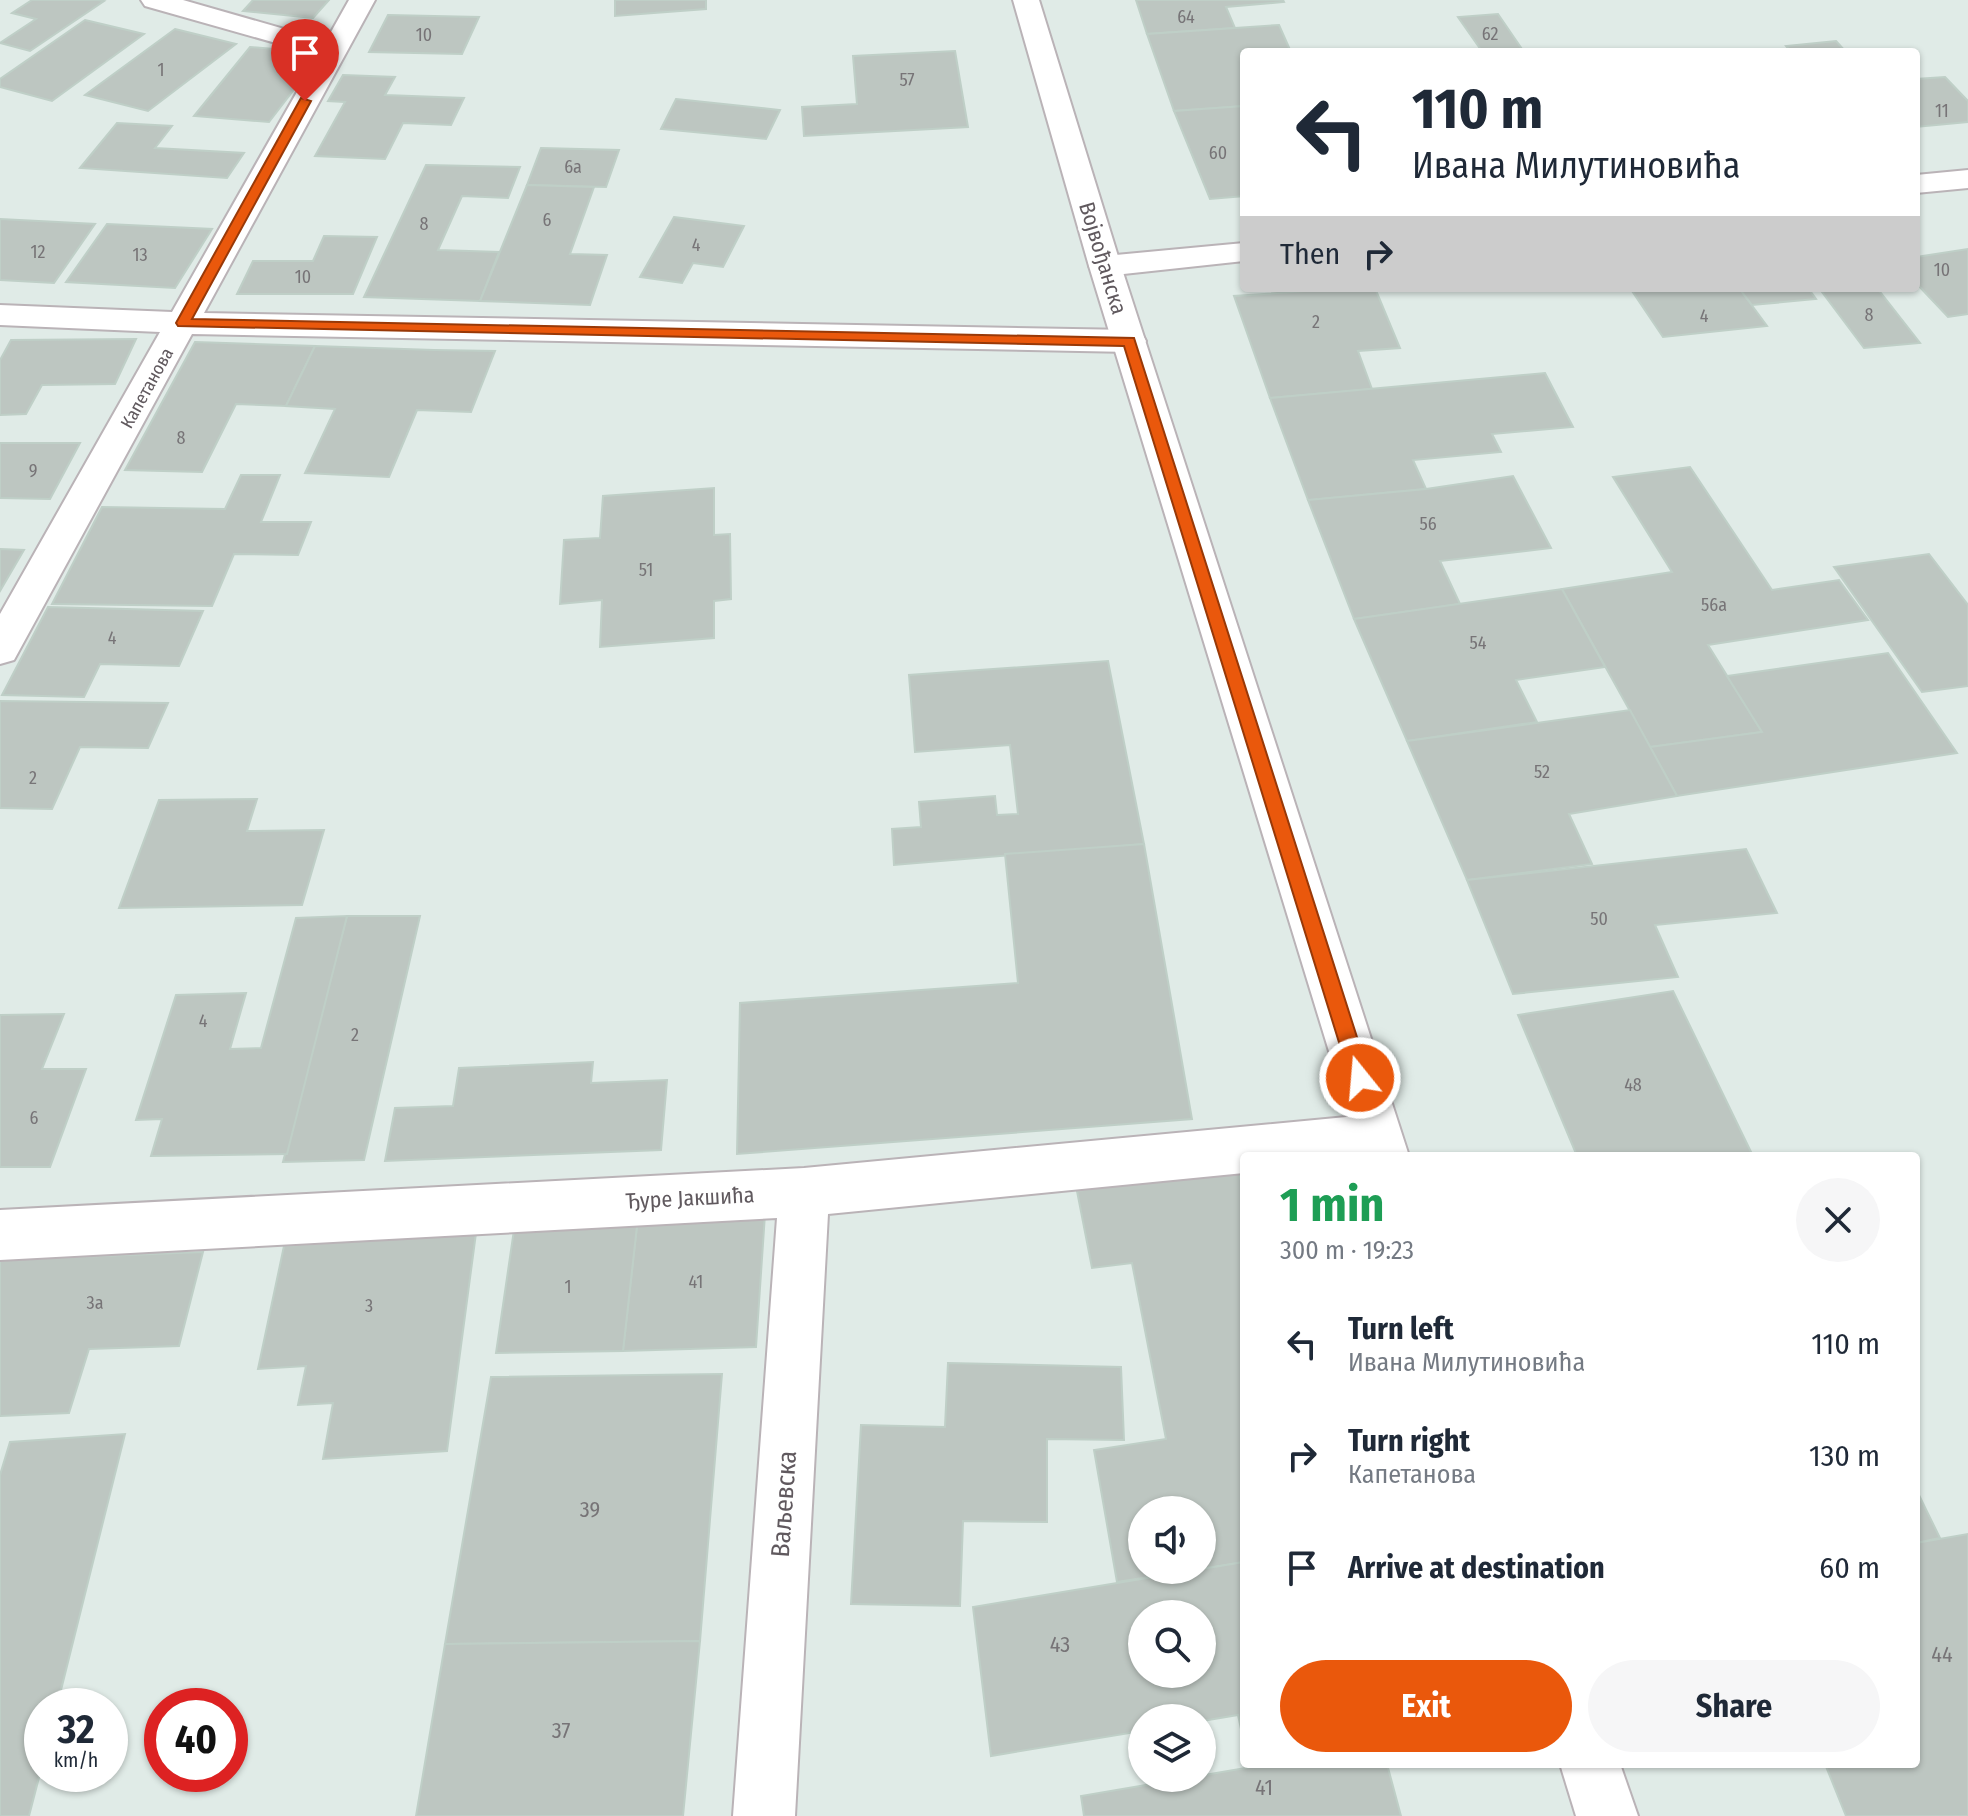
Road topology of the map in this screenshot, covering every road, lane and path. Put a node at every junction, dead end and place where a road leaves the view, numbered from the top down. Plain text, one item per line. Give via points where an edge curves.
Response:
1 (154, 0) edge
2 (362, 0) edge
3 (1026, 0) edge
4 (333, 51) junction
5 (1968, 179) edge
6 (1920, 184) edge
7 (1240, 252) edge
8 (1105, 266) junction
9 (0, 315) edge
10 (183, 323) junction
11 (1130, 341) junction
12 (0, 649) edge
13 (1382, 1146) edge
14 (1307, 1152) edge
15 (1240, 1157) edge
16 (804, 1192) junction
17 (0, 1235) edge
18 (1591, 1768) edge
19 (764, 1816) edge
20 (1607, 1816) edge

1 - 4 street
2 - 4 street, Капетанова
3 - 8 street, Војвођанска
4 - 10 street, Капетанова
5 - 6 street
7 - 8 street
8 - 11 street, Војвођанска
9 - 10 street
10 - 11 street
10 - 12 street, Капетанова
11 - 13 street, Војвођанска
13 - 14 street, Ђуре Јакшића
15 - 16 street, Ђуре Јакшића
16 - 17 street, Ђуре Јакшића
16 - 19 street, Ваљевска
18 - 20 street

